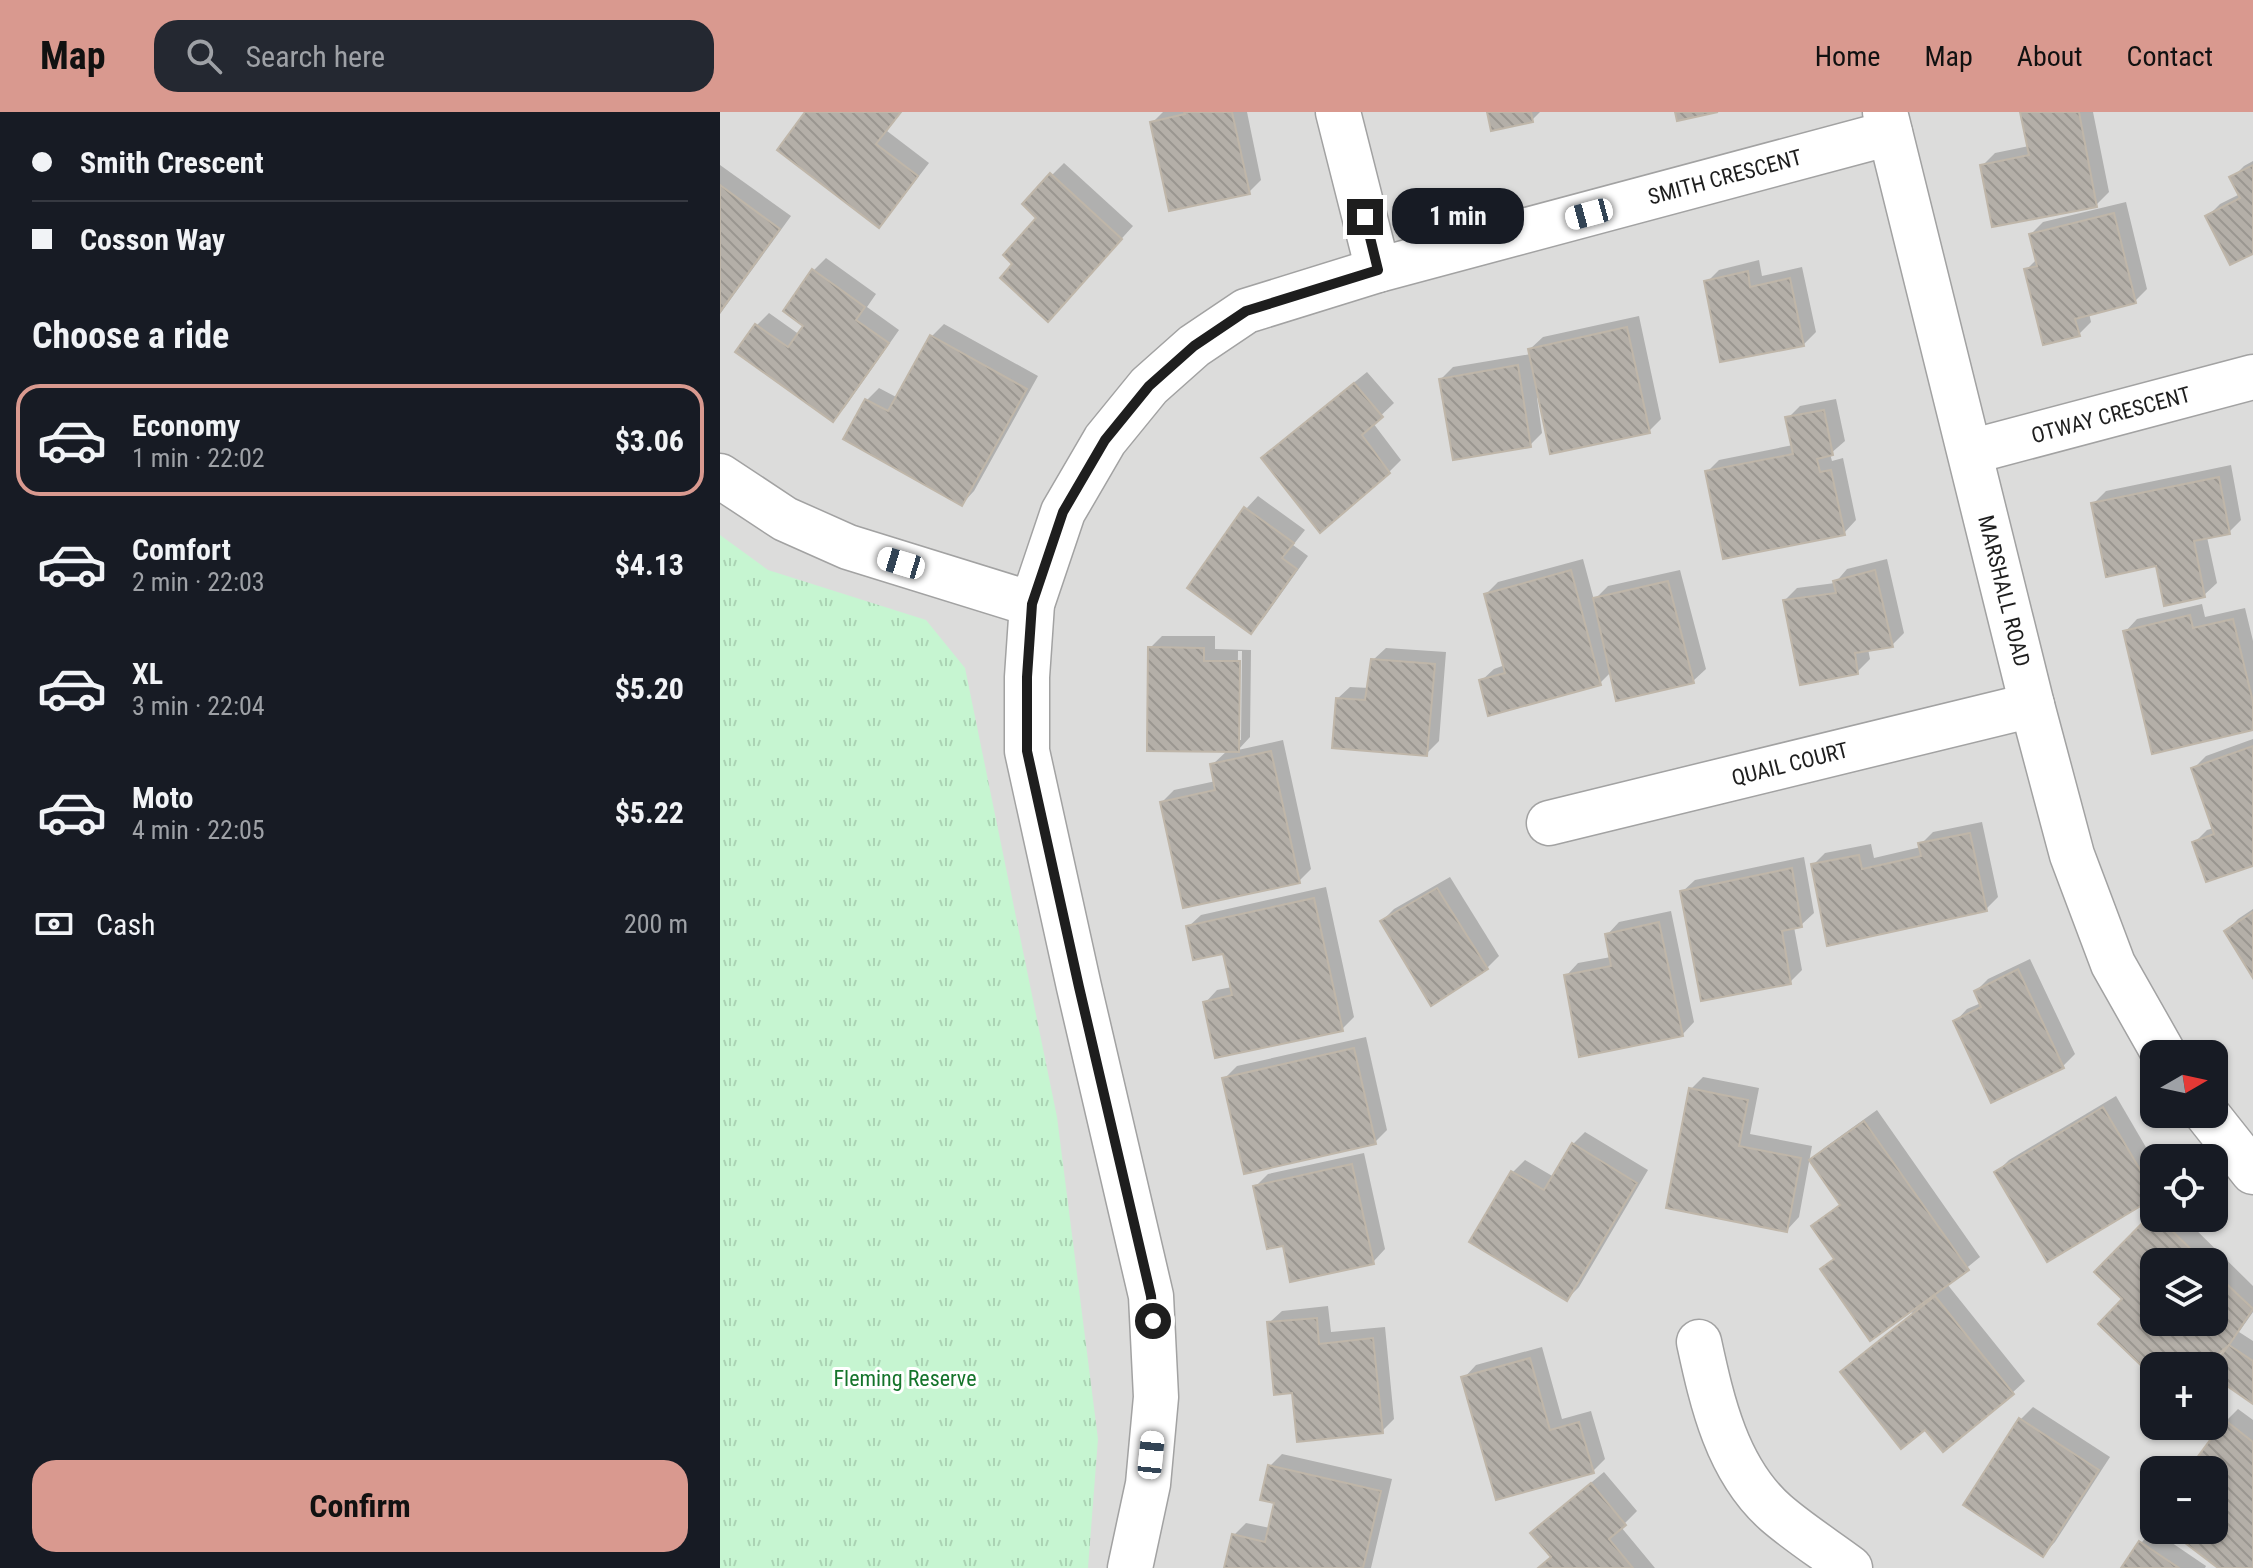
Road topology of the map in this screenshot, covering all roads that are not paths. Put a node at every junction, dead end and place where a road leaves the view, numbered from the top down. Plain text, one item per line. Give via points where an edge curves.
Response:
1 (1338, 112) edge
2 (1888, 123) edge
3 (1378, 270) junction
4 (2253, 377) edge
5 (1970, 452) junction
6 (720, 476) edge
7 (1032, 604) junction
8 (2032, 705) junction
9 (1549, 823) dead end
10 (2156, 1040) edge
11 (2218, 1128) edge
12 (2253, 1172) edge
13 (1699, 1342) dead end
14 (1130, 1568) edge
15 (1850, 1568) edge

1 - 3 street
2 - 3 street, SMITH CRESCENT
2 - 5 street, MARSHALL ROAD
3 - 7 street, SMITH CRESCENT via 1246,311 1194,346 1149,386 1105,440 1063,512
4 - 5 street, OTWAY CRESCENT
5 - 8 street, MARSHALL ROAD
6 - 7 street via 785,519 848,547
7 - 14 street, SMITH CRESCENT via 1027,751 1151,1296 1156,1397 1148,1484
8 - 9 street, QUAIL COURT
8 - 10 street, MARSHALL ROAD via 2072,855 2113,964
11 - 12 street
13 - 15 street via 1713,1405 1740,1467 1775,1512

